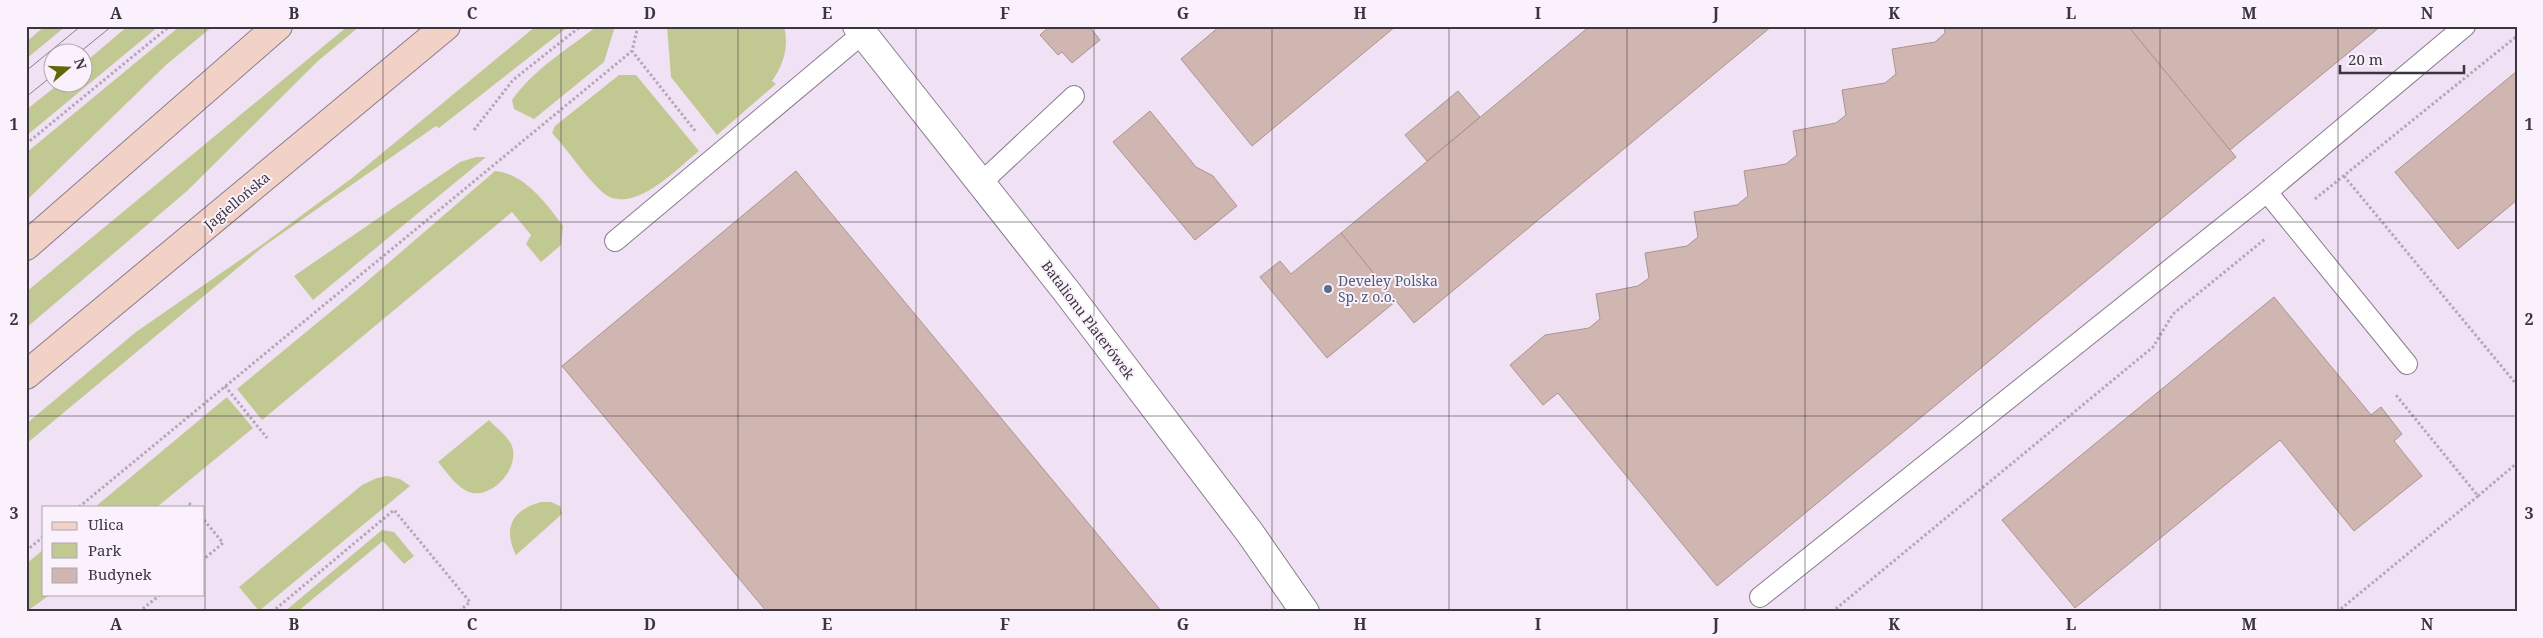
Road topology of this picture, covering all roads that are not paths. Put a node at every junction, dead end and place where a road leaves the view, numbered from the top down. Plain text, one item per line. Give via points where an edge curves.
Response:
1 (278, 26) edge
2 (446, 26) edge
3 (2465, 26) edge
4 (857, 29) edge
5 (1074, 96) dead end
6 (982, 182) junction
7 (2266, 192) junction
8 (615, 241) dead end
9 (26, 246) edge
10 (2407, 364) dead end
11 (26, 375) edge
12 (1760, 597) dead end
13 (1305, 612) edge

1 - 9 main road
2 - 11 main road, Jagiellońska
3 - 7 lane
4 - 6 street, Batalionu Platerówek
4 - 8 lane via 716,156
5 - 6 lane
6 - 13 street, Batalionu Platerówek via 1250,533
7 - 10 lane
7 - 12 lane

